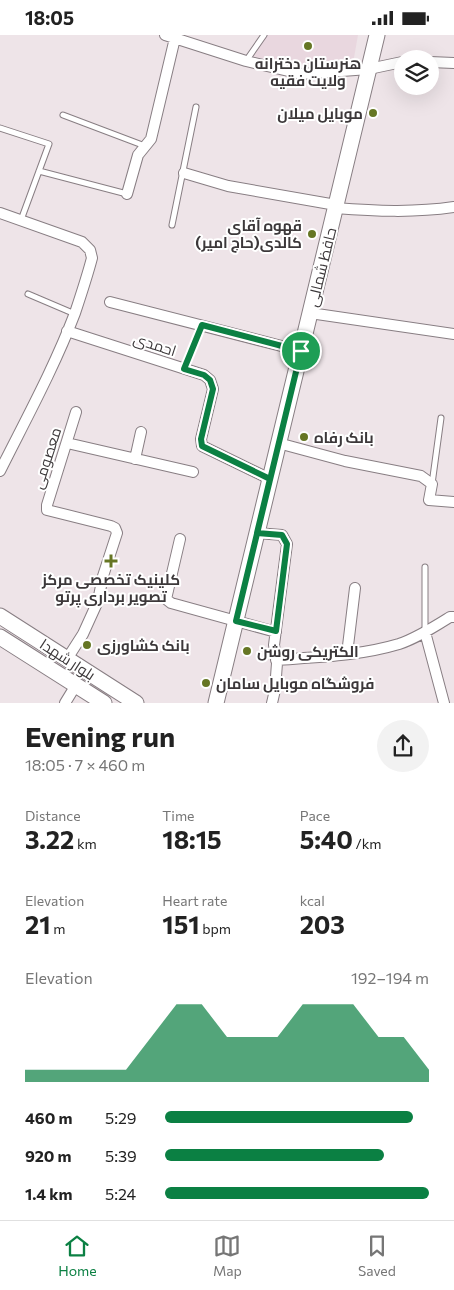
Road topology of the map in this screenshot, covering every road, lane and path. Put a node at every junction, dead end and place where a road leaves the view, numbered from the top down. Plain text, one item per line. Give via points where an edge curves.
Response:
1 (264, 35) edge
2 (377, 35) edge
3 (170, 37) edge
4 (246, 61) junction
5 (439, 62) edge
6 (454, 63) edge
7 (394, 64) edge
8 (369, 69) junction
9 (196, 107) dead end
10 (63, 115) dead end
11 (0, 128) edge
12 (145, 146) junction
13 (39, 171) junction
14 (184, 173) junction
15 (127, 194) joint
16 (336, 206) junction
17 (454, 207) edge
18 (1, 215) edge
19 (21, 220) junction
20 (172, 225) dead end
21 (28, 294) dead end
22 (110, 302) dead end
23 (310, 313) junction
24 (74, 314) junction
25 (202, 325) junction
26 (67, 331) junction
27 (454, 334) edge
28 (301, 351) junction
29 (184, 369) junction
30 (76, 412) dead end
31 (441, 417) dead end
32 (141, 433) dead end
33 (67, 443) junction
34 (278, 443) junction
35 (135, 459) junction
36 (0, 471) edge
37 (193, 472) dead end
38 (270, 479) junction
39 (432, 484) junction
40 (454, 502) edge
41 (257, 533) junction
42 (180, 539) dead end
43 (425, 567) dead end
44 (355, 588) dead end
45 (0, 616) edge
46 (454, 617) edge
47 (236, 621) junction
48 (276, 631) junction
49 (425, 632) junction
50 (0, 637) edge
51 (347, 654) junction
52 (67, 659) junction
53 (276, 660) junction
54 (76, 685) junction
55 (65, 703) edge
56 (104, 703) edge
57 (136, 703) edge
58 (216, 703) edge
59 (272, 703) edge
60 (444, 703) edge

1 - 4 lane
2 - 8 main road, حافظ شمالی
3 - 4 street
3 - 12 street via 151,139
4 - 8 street via 301,73
5 - 6 street
7 - 8 street
8 - 16 main road, حافظ شمالی
9 - 14 lane
10 - 12 lane
11 - 13 lane via 49,144
12 - 15 street via 138,155
13 - 15 lane
13 - 19 lane
14 - 16 street via 228,186
14 - 20 lane
16 - 17 street via 394,211
16 - 23 main road, حافظ شمالی
18 - 19 street
19 - 24 street via 82,242 90,249 92,258
21 - 24 lane
22 - 25 street
23 - 27 street
23 - 28 main road, حافظ شمالی
24 - 26 street
25 - 28 street
25 - 29 lane
26 - 29 street, احمدی
26 - 36 street
28 - 34 main road, حافظ شمالی
29 - 38 street, احمدی via 204,375 213,389 202,446
30 - 33 street, معصومی
31 - 39 lane
32 - 35 street
33 - 35 street
33 - 52 street, معصومی via 47,510 111,526 117,533 98,601 83,635
34 - 38 main road, حافظ شمالی
34 - 39 street via 345,461 422,476
35 - 37 street
38 - 41 main road, حافظ شمالی
39 - 40 street via 429,500
41 - 47 main road, حافظ شمالی
41 - 48 street via 282,535 287,544
42 - 47 street via 166,599
43 - 49 lane
44 - 51 street
45 - 52 main road, بلوار شهدا
46 - 49 street
47 - 48 street
47 - 58 main road, حافظ شمالی
48 - 53 street
49 - 51 street via 399,644
49 - 60 street
50 - 54 main road, بلوار شهدا
51 - 53 street
52 - 57 main road, بلوار شهدا
53 - 59 street
54 - 55 street
54 - 56 main road, بلوار شهدا

